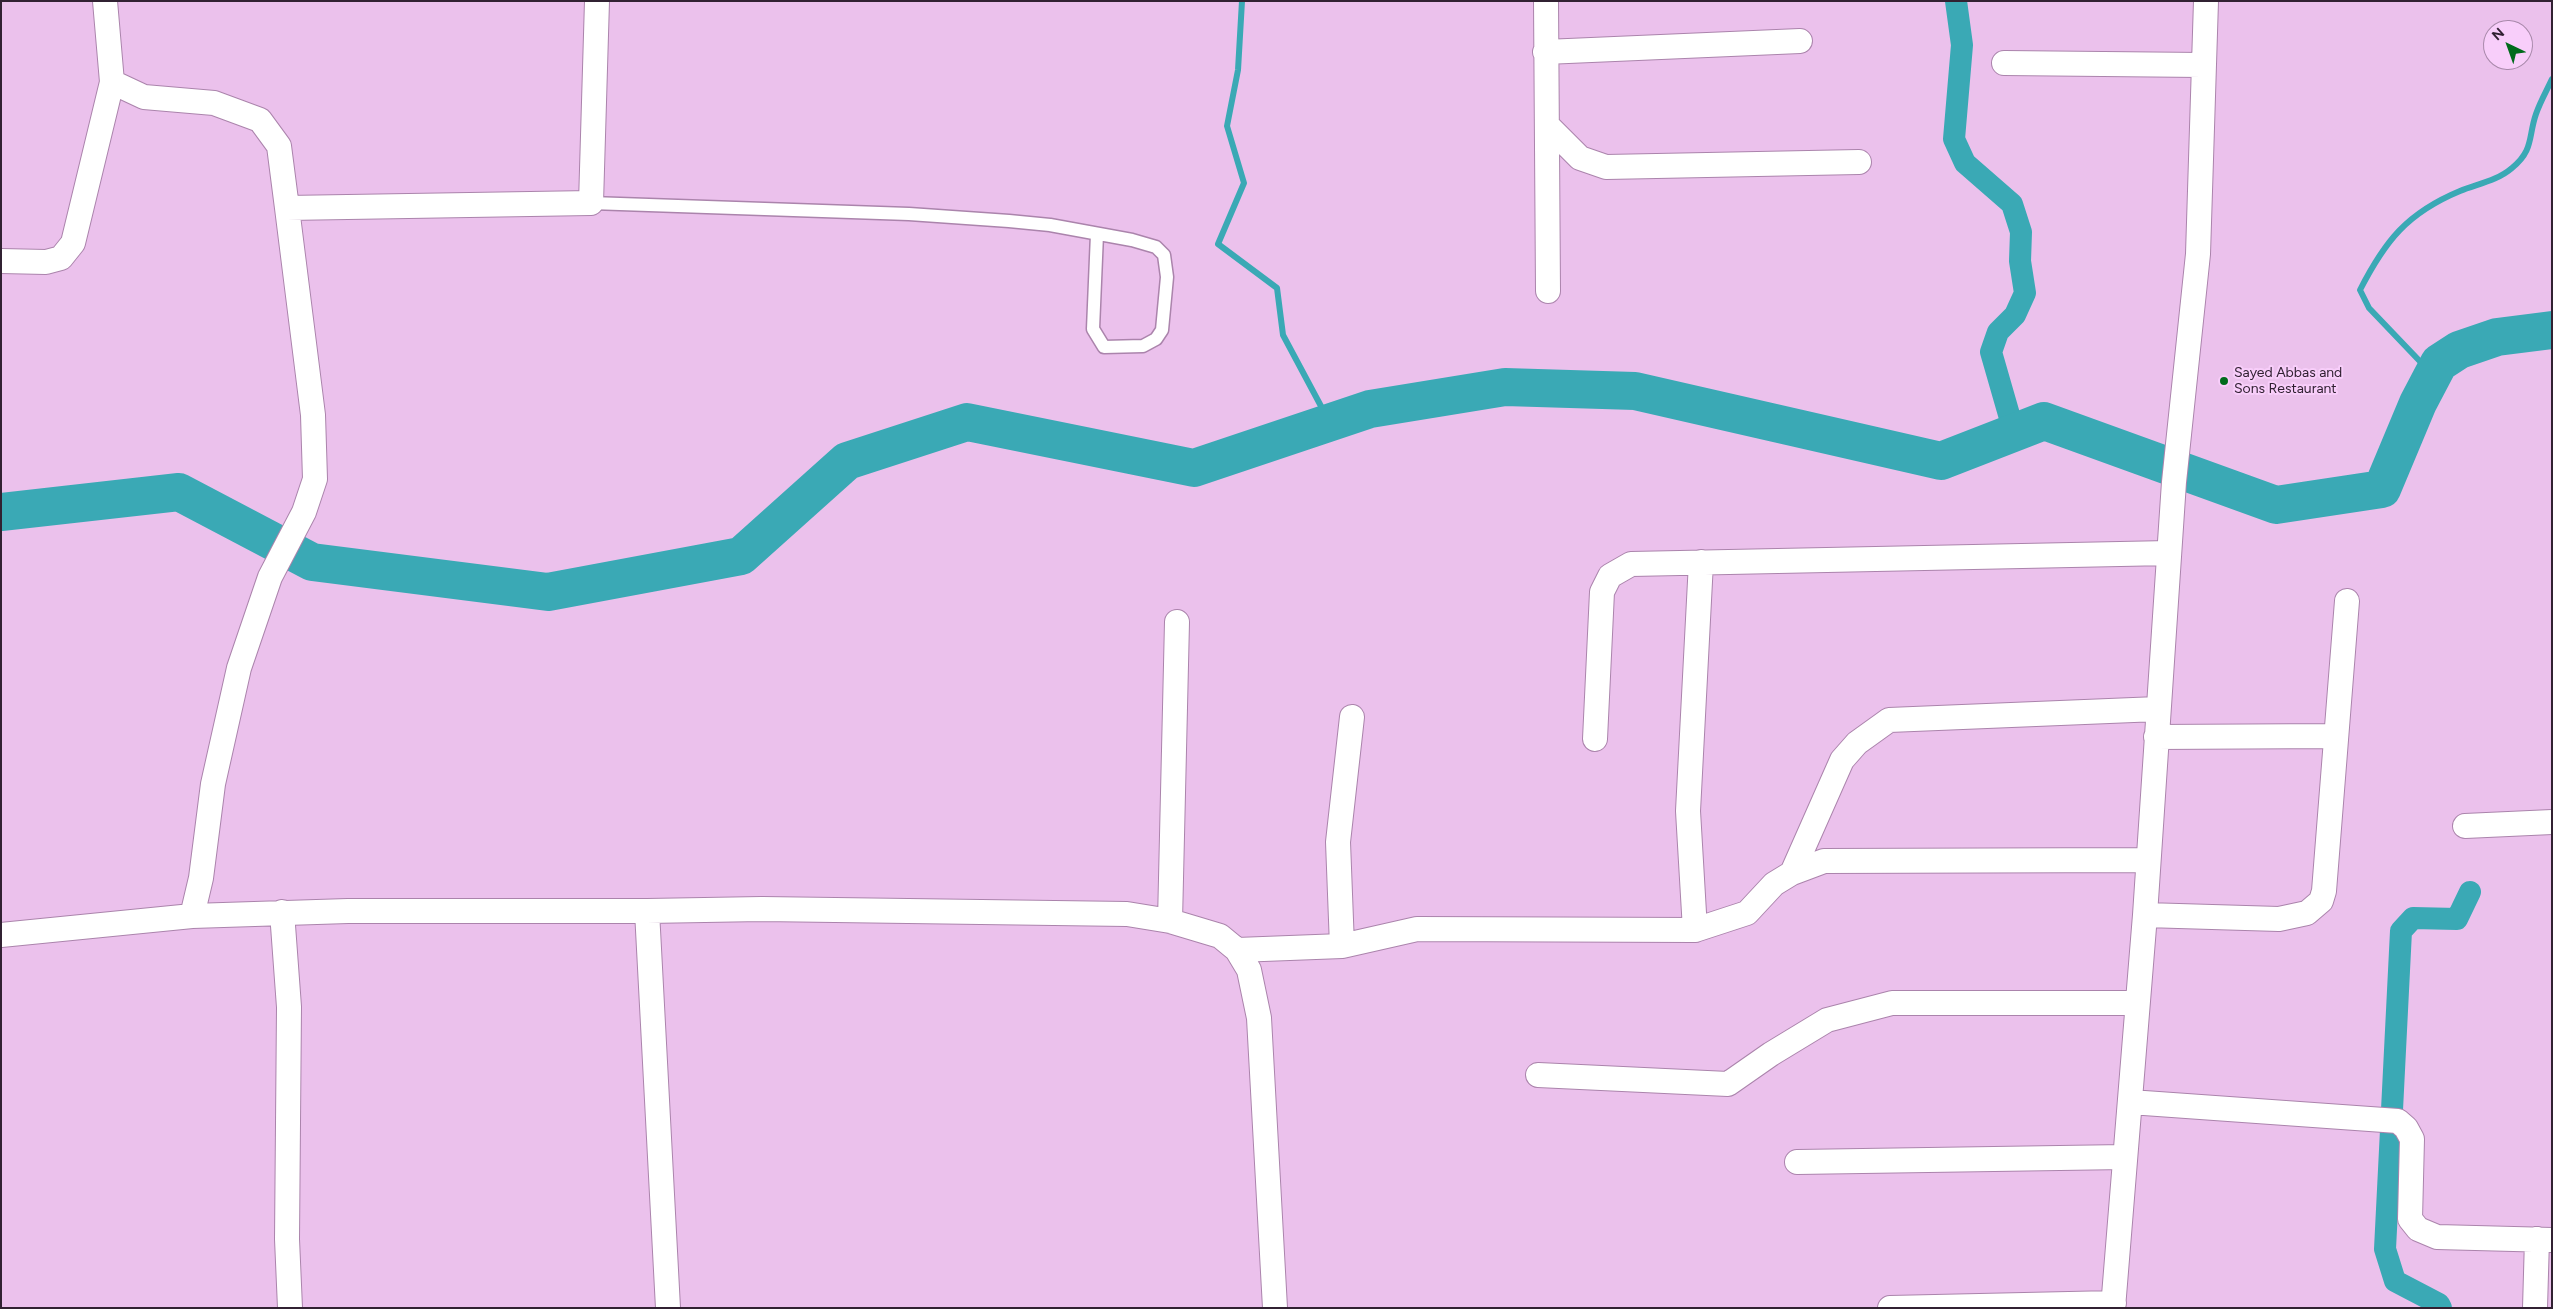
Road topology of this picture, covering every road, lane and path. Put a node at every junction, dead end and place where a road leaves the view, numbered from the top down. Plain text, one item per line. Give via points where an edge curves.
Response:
1 (105, 1) edge
2 (596, 1) edge
3 (1546, 1) edge
4 (2206, 1) edge
5 (1800, 41) dead end
6 (1545, 52) junction
7 (2004, 63) dead end
8 (2202, 65) junction
9 (112, 82) junction
10 (1548, 126) junction
11 (1859, 162) dead end
12 (591, 203) junction
13 (287, 208) junction
14 (1097, 234) junction
15 (1, 261) edge
16 (1548, 291) dead end
17 (2169, 553) junction
18 (1701, 562) junction
19 (2347, 601) dead end
20 (1177, 622) dead end
21 (2158, 708) junction
22 (1352, 717) dead end
23 (2335, 736) junction
24 (2156, 737) junction
25 (1595, 739) dead end
26 (2552, 822) edge
27 (2465, 826) dead end
28 (2147, 860) junction
29 (1792, 872) junction
30 (646, 911) junction
31 (282, 912) junction
32 (2145, 915) junction
33 (192, 916) junction
34 (1170, 921) junction
35 (1695, 930) junction
36 (1, 935) edge
37 (1342, 946) junction
38 (1237, 950) junction
39 (2137, 1003) junction
40 (1538, 1075) dead end
41 (2130, 1102) junction
42 (2125, 1157) junction
43 (1797, 1162) dead end
44 (2544, 1240) edge
45 (2113, 1306) edge
46 (290, 1308) edge
47 (668, 1308) edge
48 (1275, 1308) edge
49 (1890, 1308) edge
50 (2535, 1308) edge

1 - 9 street
2 - 12 street
3 - 6 street
4 - 8 street
5 - 6 street
6 - 10 street
7 - 8 street
8 - 17 street via 2198,254
9 - 13 street via 144,97 214,103 260,120 279,146
9 - 15 street via 73,243 61,258 46,262
10 - 11 street via 1580,158 1606,167
10 - 16 street
12 - 13 street
12 - 14 lane via 909,214 1009,221
13 - 33 street via 313,415 315,479 297,528 270,577 239,668 212,784 201,878
14 - 14 lane via 1156,247 1164,255 1167,277 1162,330 1143,346 1104,347 1093,329
17 - 18 street
17 - 21 street
18 - 25 street via 1631,564 1610,576 1602,592
18 - 35 street via 1688,811
19 - 23 street
20 - 34 street
21 - 24 street
21 - 29 street via 1889,720 1857,743 1842,760
22 - 37 street via 1338,842
23 - 24 street
23 - 32 street via 2321,901 2307,913 2279,919
24 - 28 street
26 - 27 street
28 - 29 street via 1824,861
28 - 32 street
29 - 35 street via 1774,884 1747,913
30 - 31 street
30 - 34 street via 762,909 1127,914
30 - 47 street
31 - 33 street
31 - 46 street via 289,1007 287,1239
32 - 39 street
33 - 36 street
34 - 38 street via 1220,936
35 - 37 street via 1417,929
37 - 38 street
38 - 48 street via 1249,970 1259,1018
39 - 40 street via 1892,1003 1827,1020 1728,1084
39 - 41 street
41 - 42 street
41 - 44 street via 2398,1121 2412,1139 2410,1219 2418,1230 2437,1237
42 - 43 street
42 - 45 street
44 - 50 street
45 - 49 street

